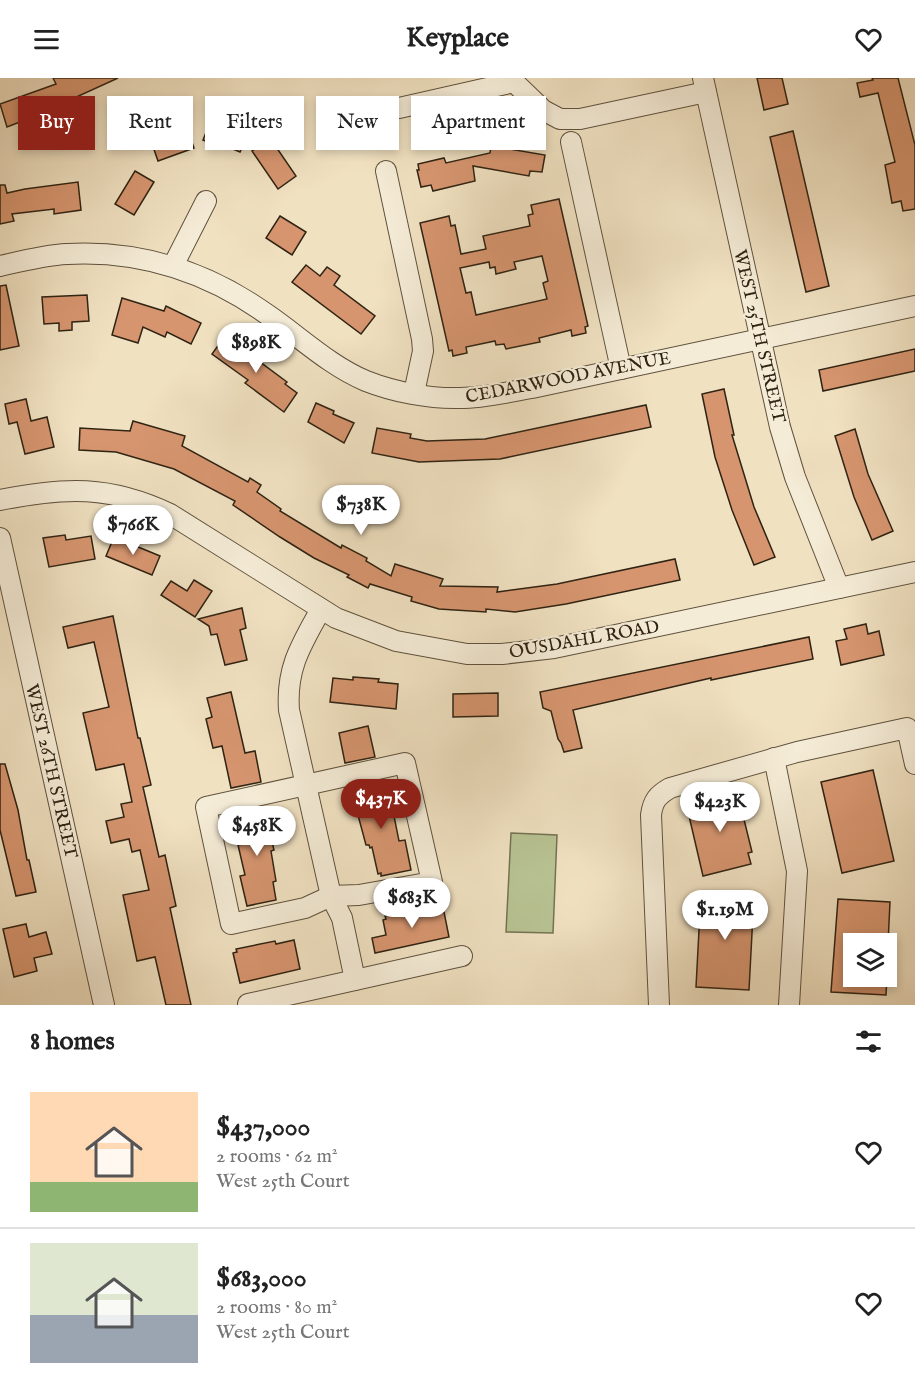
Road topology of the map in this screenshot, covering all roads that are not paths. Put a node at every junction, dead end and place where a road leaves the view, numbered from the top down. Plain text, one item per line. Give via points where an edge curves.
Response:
1 (704, 85) edge
2 (399, 108) dead end
3 (571, 142) dead end
4 (386, 171) dead end
5 (206, 201) dead end
6 (0, 266) edge
7 (173, 266) junction
8 (915, 306) edge
9 (761, 339) junction
10 (621, 369) junction
11 (414, 393) junction
12 (0, 500) edge
13 (0, 538) edge
14 (915, 572) edge
15 (839, 588) junction
16 (321, 609) junction
17 (774, 758) junction
18 (915, 764) edge
19 (306, 785) junction
20 (331, 896) junction
21 (462, 956) dead end
22 (355, 980) junction
23 (248, 1004) edge
24 (105, 1005) edge
25 (659, 1005) edge
26 (789, 1005) edge

1 - 2 street via 580,119 560,119 543,110 514,82
1 - 9 street, WEST 25TH STREET
3 - 10 street
4 - 11 street via 422,339
5 - 7 street
6 - 7 street, CEDARWOOD AVENUE via 65,254 130,257
7 - 11 street, CEDARWOOD AVENUE via 233,293 344,370 385,387
8 - 9 street, CEDARWOOD AVENUE
9 - 10 street, CEDARWOOD AVENUE
9 - 15 street, WEST 25TH STREET via 795,477
10 - 11 street, CEDARWOOD AVENUE via 482,397
12 - 16 street, OUSDAHL ROAD via 59,490 89,490 145,502
13 - 24 street, WEST 26TH STREET
14 - 15 street, OUSDAHL ROAD
15 - 16 street, OUSDAHL ROAD via 554,648 502,654 467,654 396,641
16 - 19 street via 297,652 288,691
17 - 18 street via 907,728
17 - 25 street via 670,788 652,804
17 - 26 street via 797,871
19 - 20 street
19 - 20 street via 405,763 432,882 359,896
19 - 20 street via 206,807 231,924 305,908
20 - 22 street via 342,918
21 - 22 street
22 - 23 street

